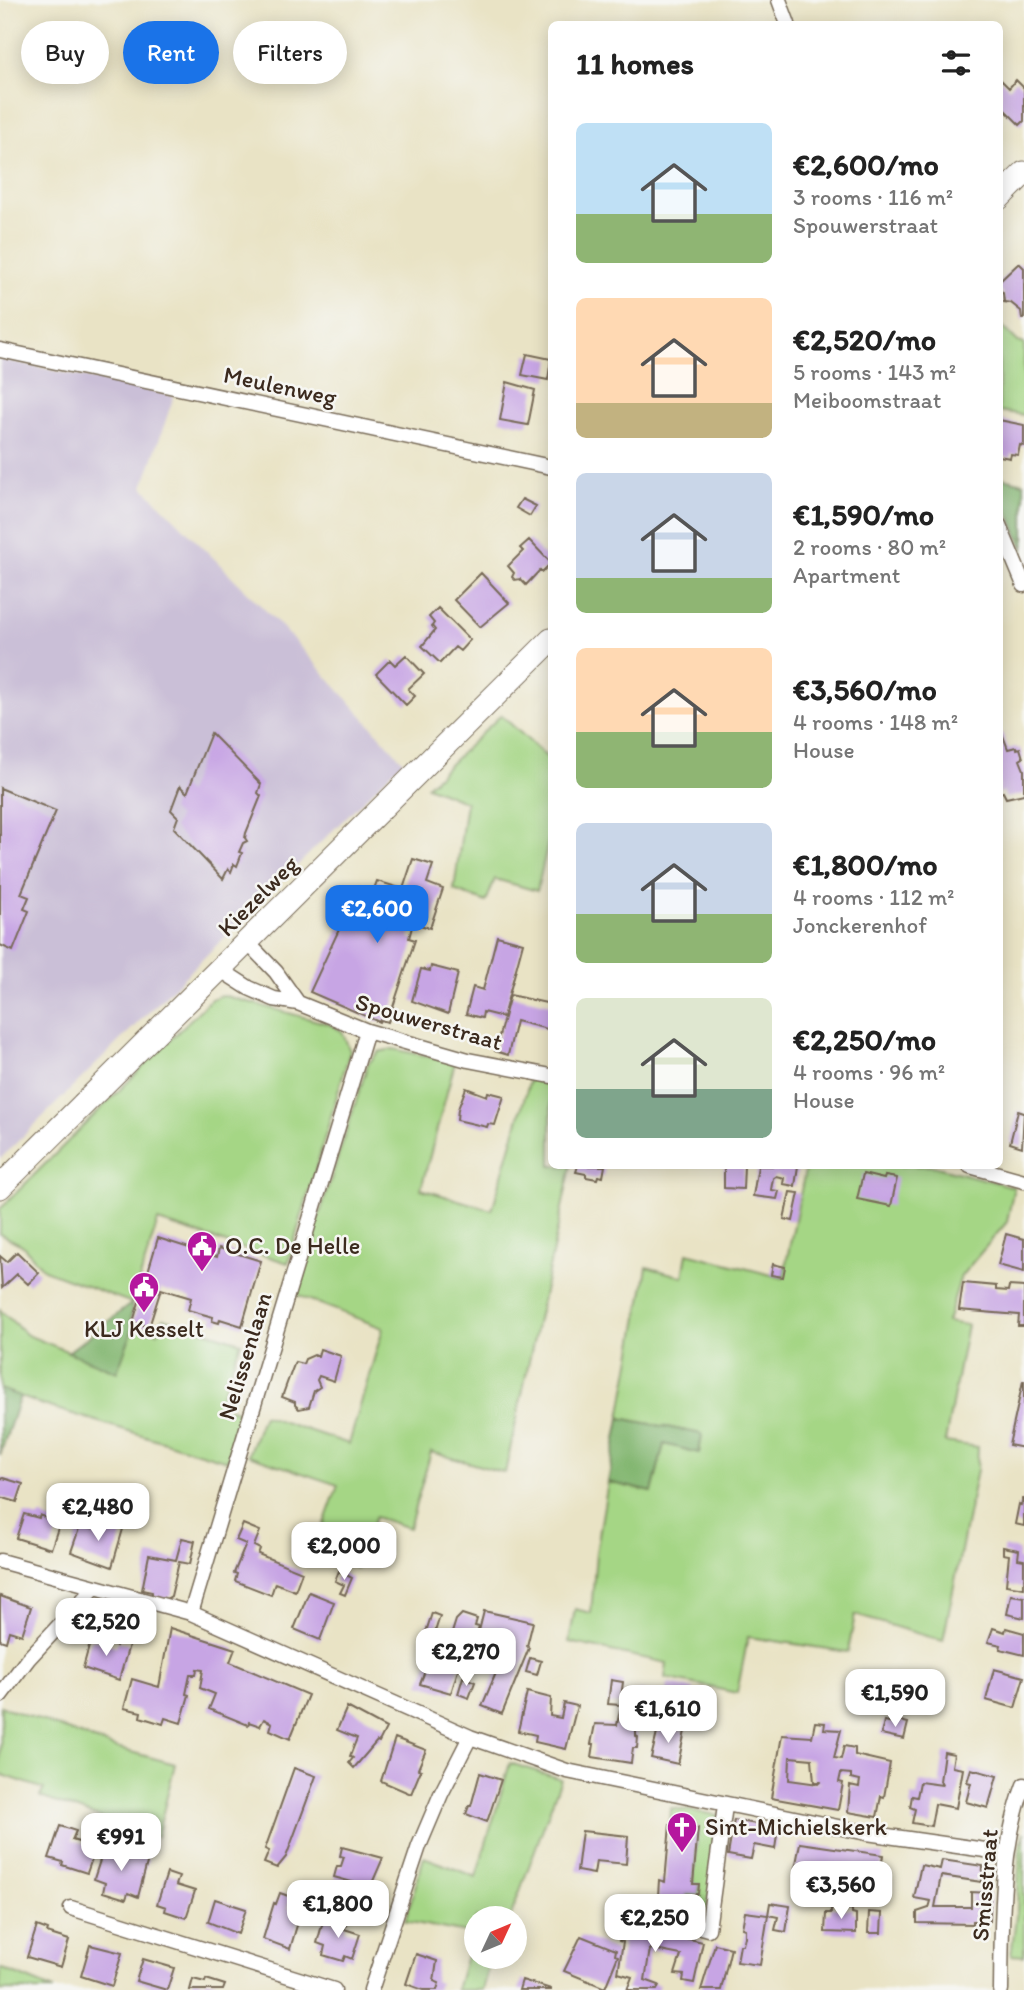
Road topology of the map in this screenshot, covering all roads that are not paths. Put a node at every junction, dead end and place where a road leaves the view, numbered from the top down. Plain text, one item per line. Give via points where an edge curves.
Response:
1 (779, 0) edge
2 (787, 21) edge
3 (1024, 173) edge
4 (1003, 194) edge
5 (0, 350) edge
6 (548, 466) edge
7 (1003, 535) edge
8 (1024, 585) edge
9 (548, 643) edge
10 (248, 943) junction
11 (221, 970) junction
12 (298, 1003) junction
13 (367, 1031) junction
14 (548, 1075) edge
15 (981, 1169) edge
16 (1024, 1181) edge
17 (0, 1187) edge
18 (0, 1560) edge
19 (94, 1588) junction
20 (191, 1613) junction
21 (0, 1696) edge
22 (470, 1737) junction
23 (1024, 1785) edge
24 (725, 1806) junction
25 (1006, 1853) junction
26 (71, 1908) dead end
27 (655, 1914) dead end
28 (334, 1990) edge
29 (371, 1990) edge
30 (1001, 1990) edge

1 - 2 street
3 - 4 main road
5 - 6 street, Meulenweg
7 - 8 street
9 - 10 main road, Kiezelweg
10 - 11 main road, Kiezelweg
10 - 12 street
11 - 12 street, Spouwerstraat via 274,999
11 - 17 main road, Kiezelweg
12 - 13 street, Spouwerstraat
13 - 14 street, Spouwerstraat via 468,1060
13 - 20 street, Nelissenlaan
15 - 16 street
18 - 19 street
19 - 20 street
19 - 21 street
20 - 22 street
22 - 24 street via 567,1771
22 - 29 street via 419,1846
23 - 25 street, Smisstraat
24 - 25 street
24 - 27 street via 708,1929
25 - 30 street, Smisstraat
26 - 28 street

